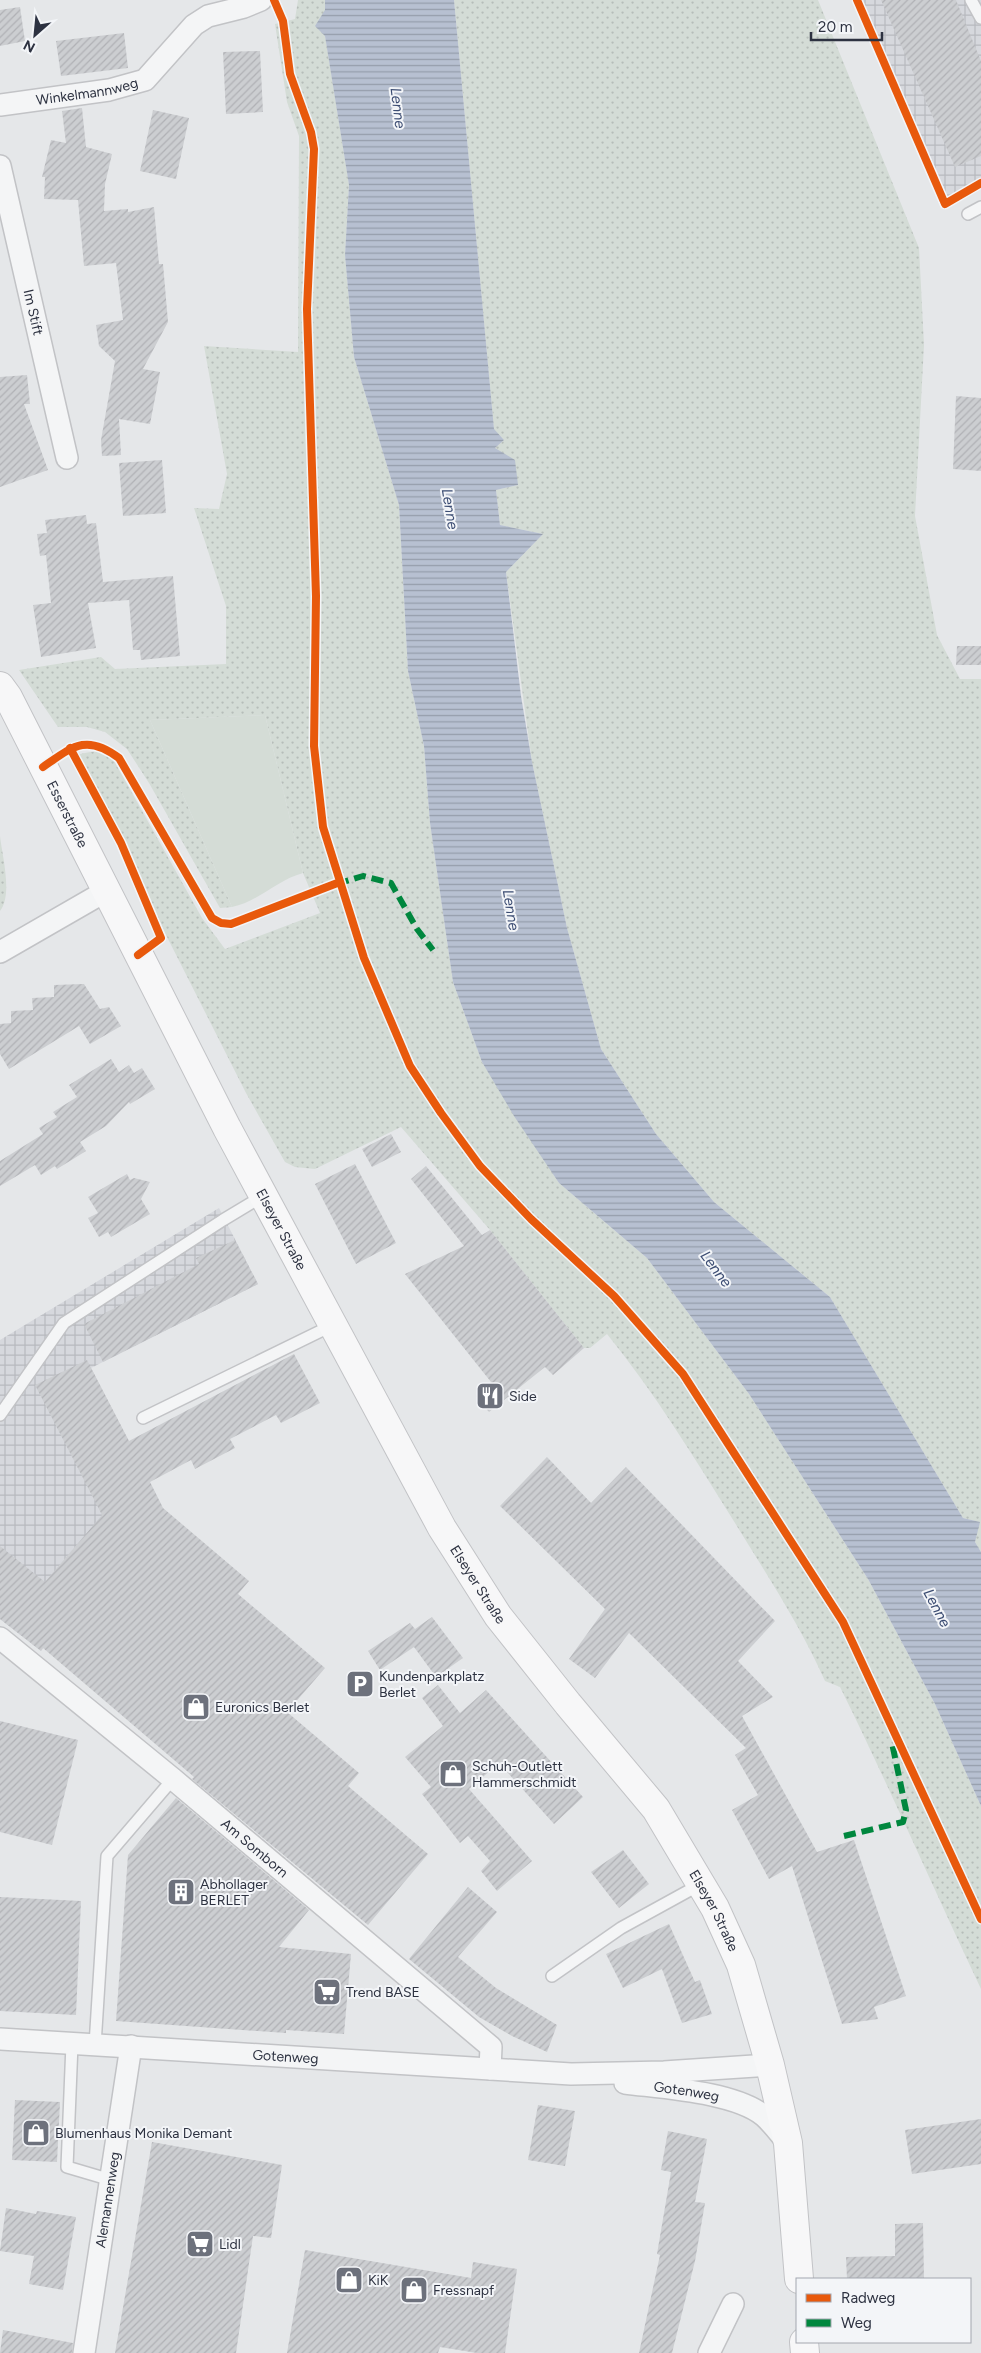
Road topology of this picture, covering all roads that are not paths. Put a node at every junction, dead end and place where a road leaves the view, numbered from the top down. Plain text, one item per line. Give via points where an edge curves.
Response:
1 (261, 0) edge
2 (971, 0) edge
3 (981, 18) edge
4 (0, 105) edge
5 (0, 166) edge
6 (981, 207) edge
7 (968, 214) dead end
8 (67, 458) dead end
9 (0, 686) edge
10 (106, 891) junction
11 (0, 952) edge
12 (264, 1196) junction
13 (333, 1325) junction
14 (0, 1415) edge
15 (143, 1418) dead end
16 (0, 1638) edge
17 (173, 1778) junction
18 (701, 1884) junction
19 (552, 1976) dead end
20 (0, 2039) edge
21 (72, 2044) junction
22 (95, 2045) junction
23 (131, 2046) junction
24 (770, 2065) junction
25 (490, 2069) junction
26 (571, 2074) junction
27 (788, 2143) junction
28 (111, 2180) junction
29 (799, 2278) edge
30 (733, 2304) dead end
31 (84, 2353) edge
32 (709, 2353) edge

1 - 4 street, Winkelmannweg via 208,16 194,25 168,58 145,80 109,90
2 - 3 lane
5 - 8 street, Im Stift
6 - 7 lane
9 - 10 main road, Esserstraße
10 - 11 street
10 - 12 main road, Elseyer Straße
12 - 13 main road, Elseyer Straße
12 - 14 lane via 64,1323
13 - 15 lane
13 - 18 main road, Elseyer Straße via 474,1581 568,1704 656,1809
16 - 17 street, Am Somborn
17 - 22 lane via 107,1856
17 - 25 street, Am Somborn via 491,2047
18 - 19 lane via 621,1928
18 - 24 main road, Elseyer Straße via 741,1965
20 - 21 street, Gotenweg
21 - 22 street, Gotenweg
21 - 28 lane via 67,2167
22 - 23 street, Gotenweg
23 - 25 street, Gotenweg
23 - 28 street, Alemannenweg
24 - 26 street, Gotenweg
24 - 27 main road, Elseyer Straße
25 - 26 street, Gotenweg
26 - 27 street, Gotenweg via 698,2092 737,2102 764,2116
27 - 29 main road, Elseyer Straße
28 - 31 street, Alemannenweg
30 - 32 street

